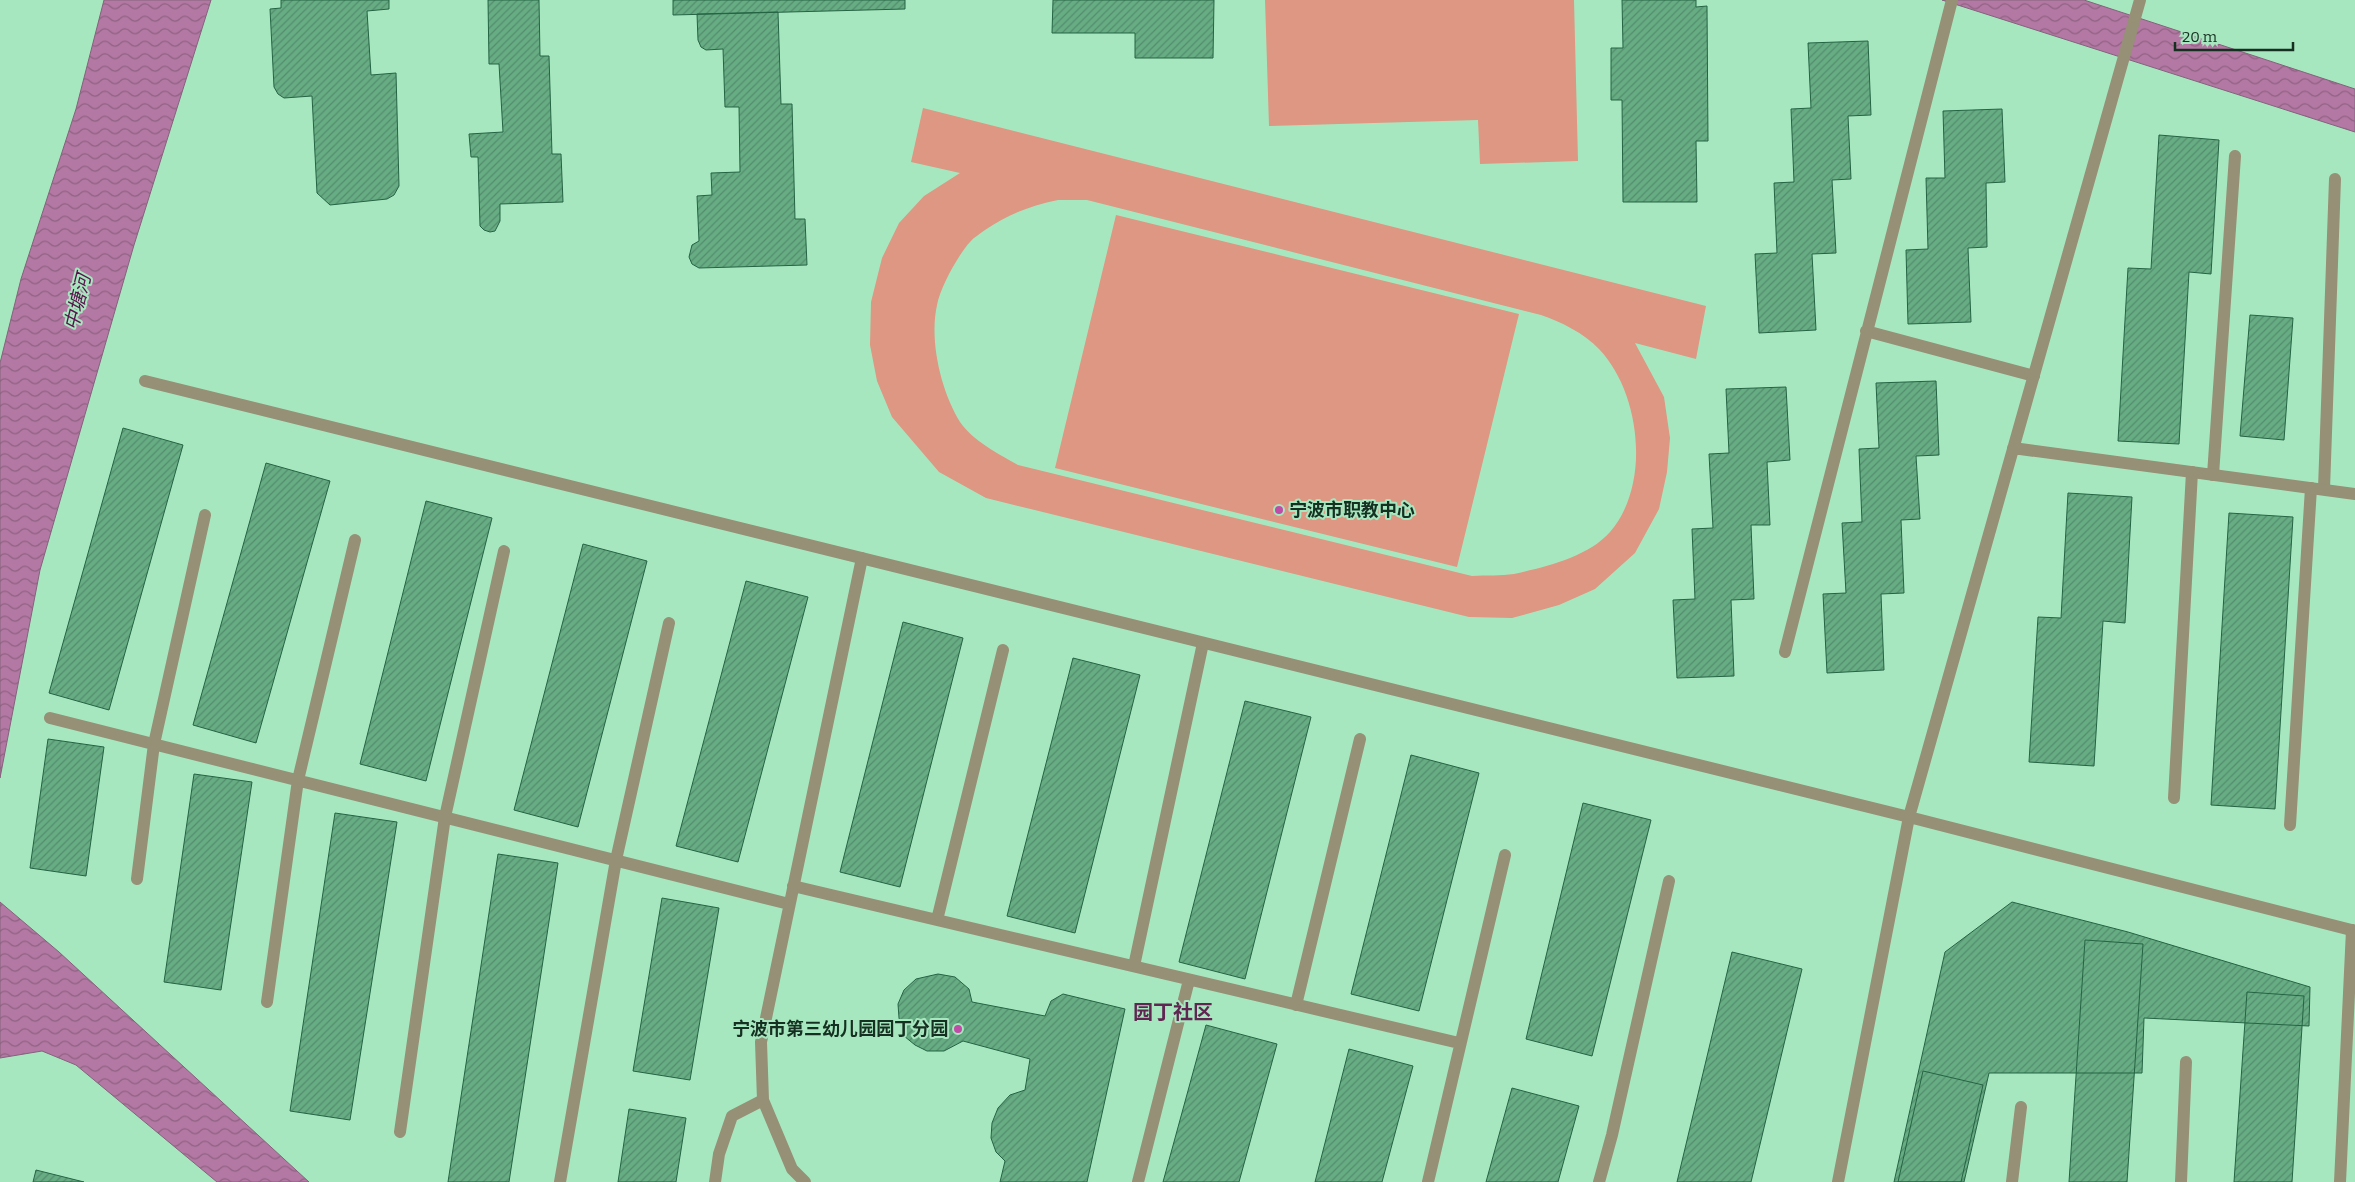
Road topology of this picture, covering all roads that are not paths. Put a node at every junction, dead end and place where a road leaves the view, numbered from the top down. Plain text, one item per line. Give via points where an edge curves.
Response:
1 (1952, 0) edge
2 (2140, 0) edge
3 (2235, 156) dead end
4 (2334, 179) dead end
5 (1866, 331) junction
6 (2034, 376) junction
7 (145, 381) dead end
8 (2013, 448) junction
9 (2192, 472) junction
10 (2213, 475) junction
11 (2318, 489) junction
12 (2355, 494) edge
13 (206, 515) dead end
14 (355, 540) dead end
15 (504, 551) dead end
16 (862, 558) junction
17 (669, 623) dead end
18 (1203, 643) junction
19 (1003, 650) dead end
20 (1785, 652) dead end
21 (50, 718) dead end
22 (1360, 739) dead end
23 (154, 744) junction
24 (298, 780) junction
25 (2174, 798) dead end
26 (445, 817) junction
27 (1909, 817) junction
28 (2290, 825) dead end
29 (1505, 855) dead end
30 (616, 860) junction
31 (137, 879) dead end
32 (1669, 881) dead end
33 (793, 886) junction
34 (790, 904) junction
35 (937, 920) junction
36 (2353, 930) edge
37 (1134, 966) junction
38 (1189, 980) junction
39 (267, 1002) dead end
40 (1296, 1005) junction
41 (1460, 1044) junction
42 (2186, 1062) dead end
43 (763, 1100) junction
44 (2022, 1107) dead end
45 (400, 1132) dead end
46 (560, 1182) edge
47 (715, 1182) edge
48 (805, 1182) edge
49 (1138, 1182) edge
50 (1428, 1182) edge
51 (1599, 1182) edge
52 (1838, 1182) edge
53 (2012, 1182) edge
54 (2181, 1182) edge
55 (2340, 1182) edge

1 - 5 street
2 - 6 street
3 - 10 street
4 - 11 street
5 - 6 street
5 - 20 street
6 - 8 street
7 - 16 street
8 - 9 street
8 - 27 street
9 - 10 street
9 - 25 street
10 - 11 street
11 - 12 street
11 - 28 street
13 - 23 street
14 - 24 street
15 - 26 street
16 - 18 street
16 - 33 street
17 - 30 street
18 - 27 street
18 - 37 street
19 - 35 street
21 - 23 street
22 - 40 street
23 - 24 street
23 - 31 street
24 - 26 street
24 - 39 street
26 - 30 street
26 - 45 street
27 - 36 street
27 - 52 street
29 - 41 street
30 - 34 street
30 - 46 street
32 - 51 street
33 - 34 street
33 - 35 street
34 - 43 street via 761,1042
35 - 37 street
36 - 55 street
37 - 38 street
38 - 40 street
38 - 49 street
40 - 41 street
41 - 50 street
42 - 54 street
43 - 47 street via 732,1116 719,1154
43 - 48 street via 792,1169
44 - 53 street

